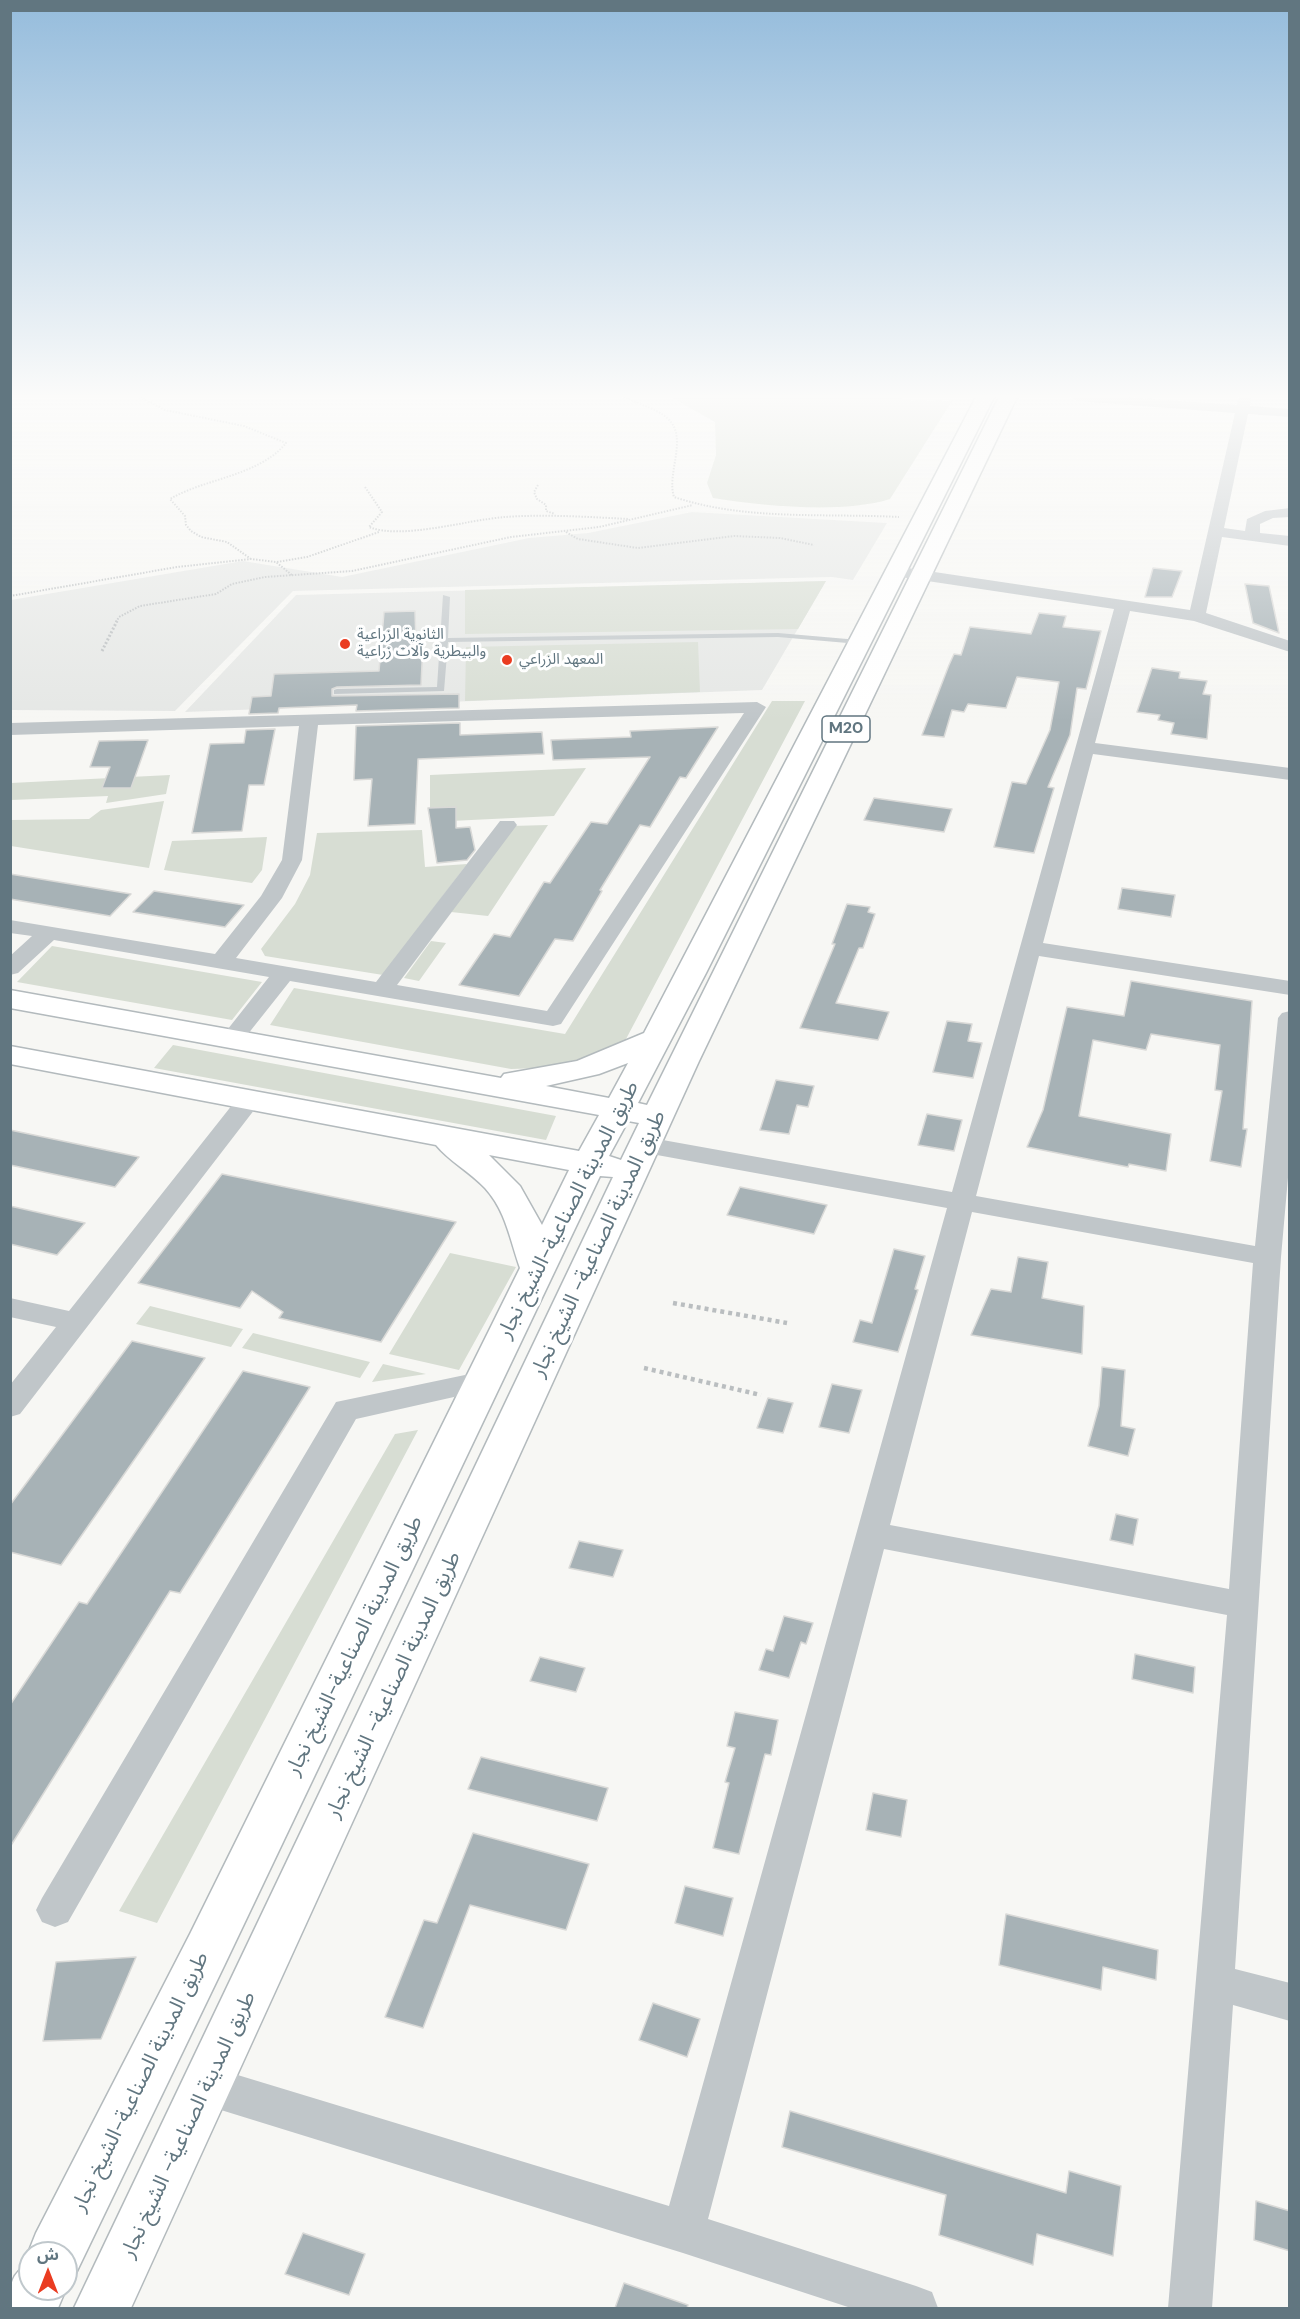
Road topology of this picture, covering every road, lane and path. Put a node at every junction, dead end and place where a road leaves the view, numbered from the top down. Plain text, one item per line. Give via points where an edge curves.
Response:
1 (176, 505) edge
2 (376, 505) edge
3 (546, 505) edge
4 (693, 505) edge
5 (694, 505) edge
6 (926, 505) edge
7 (955, 505) edge
8 (1221, 505) edge
9 (1290, 512) edge
10 (559, 515) junction
11 (919, 518) junction
12 (636, 519) junction
13 (565, 531) junction
14 (380, 532) junction
15 (1215, 532) junction
16 (1253, 537) junction
17 (1290, 541) edge
18 (814, 545) dead end
19 (251, 559) junction
20 (276, 562) junction
21 (894, 571) junction
22 (922, 574) junction
23 (294, 576) junction
24 (10, 596) edge
25 (446, 597) dead end
26 (1123, 606) junction
27 (1197, 616) junction
28 (444, 640) junction
29 (858, 642) junction
30 (1290, 647) edge
31 (102, 651) dead end
32 (337, 692) dead end
33 (309, 720) junction
34 (10, 729) edge
35 (1085, 747) junction
36 (1290, 774) edge
37 (507, 825) dead end
38 (10, 926) edge
39 (49, 933) junction
40 (1031, 948) junction
41 (221, 962) junction
42 (10, 968) edge
43 (284, 973) junction
44 (1290, 988) edge
45 (382, 990) junction
46 (10, 999) edge
47 (1290, 1018) edge
48 (232, 1039) junction
49 (656, 1040) junction
50 (10, 1055) edge
51 (476, 1083) junction
52 (249, 1100) junction
53 (444, 1136) junction
54 (639, 1136) junction
55 (589, 1163) junction
56 (962, 1202) junction
57 (1267, 1257) junction
58 (537, 1267) junction
59 (673, 1303) dead end
60 (10, 1307) edge
61 (75, 1322) junction
62 (787, 1323) dead end
63 (644, 1368) dead end
64 (484, 1381) junction
65 (760, 1395) dead end
66 (10, 1406) edge
67 (872, 1534) junction
68 (1244, 1605) junction
69 (55, 1910) dead end
70 (1215, 1983) junction
71 (1290, 2002) edge
72 (208, 2085) junction
73 (683, 2232) junction
74 (62, 2241) edge
75 (102, 2308) edge
76 (916, 2308) edge
77 (1190, 2308) edge

1 - 19 path via 191,531 226,542
2 - 14 path via 382,512 369,526
3 - 10 path via 546,511
4 - 12 path
5 - 11 path via 725,510
6 - 11 main road, M20
7 - 22 main road, M20
8 - 15 street
9 - 16 street via 1270,514 1252,522
10 - 12 path
10 - 14 path via 482,518 406,532
11 - 21 main road, M20
12 - 13 path
13 - 18 path via 578,539 638,548 734,536 780,538
13 - 23 path via 511,537 352,571
14 - 20 path
15 - 16 street
15 - 27 street
16 - 17 street
19 - 20 path
19 - 24 path via 177,567
20 - 23 path
21 - 22 street
21 - 29 main road, M20
22 - 26 street
22 - 54 main road, طريق المدينة الصناعية- الشيخ نجار / M20 via 684,1061
23 - 31 path via 265,577 232,584 216,594 140,606 119,617
25 - 28 lane
26 - 27 street
26 - 35 street
27 - 30 street
28 - 29 lane via 778,635
28 - 32 lane via 441,689
29 - 49 main road, M20
33 - 34 street
33 - 41 street via 292,860 271,898
33 - 45 street via 757,707 554,1019
35 - 36 street
35 - 40 street
37 - 45 street
38 - 39 street
39 - 41 street
39 - 42 street
40 - 44 street
40 - 56 street
41 - 43 street
43 - 45 street
43 - 48 street
46 - 48 main road
47 - 57 street
48 - 51 main road
49 - 51 main road via 570,1074
49 - 54 main road, طريق المدينة الصناعية-الشيخ نجار
50 - 52 main road
51 - 54 main road
52 - 53 main road
52 - 61 street
53 - 55 main road
53 - 58 main road via 507,1191 527,1226
54 - 55 main road
54 - 55 main road, طريق المدينة الصناعية-الشيخ نجار
54 - 56 street
54 - 72 main road, طريق المدينة الصناعية- الشيخ نجار
55 - 58 main road, طريق المدينة الصناعية-الشيخ نجار
56 - 57 street
56 - 67 street
57 - 68 street
58 - 64 main road, طريق المدينة الصناعية-الشيخ نجار
59 - 62 path
60 - 61 street
61 - 66 street
63 - 65 path
64 - 69 street via 346,1410
64 - 74 main road, طريق المدينة الصناعية-الشيخ نجار
67 - 68 street
67 - 73 street
68 - 70 street
70 - 71 street
70 - 77 street
72 - 73 street
72 - 75 main road, طريق المدينة الصناعية- الشيخ نجار
73 - 76 street

